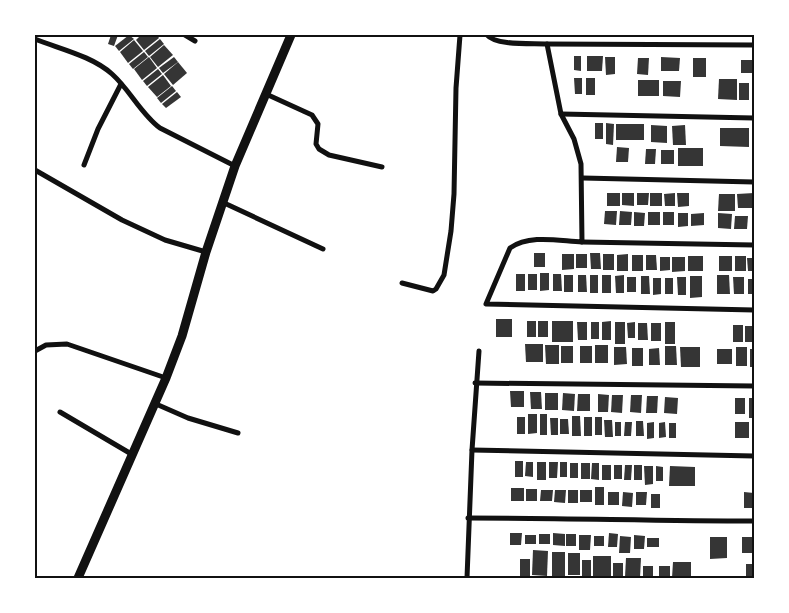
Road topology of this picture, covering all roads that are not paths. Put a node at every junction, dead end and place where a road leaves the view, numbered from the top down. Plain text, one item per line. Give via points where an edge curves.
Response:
1 (185, 35) edge
2 (291, 35) edge
3 (460, 35) edge
4 (487, 35) edge
5 (35, 39) edge
6 (195, 41) dead end
7 (547, 44) junction
8 (754, 45) edge
9 (121, 84) junction
10 (266, 94) junction
11 (561, 114) junction
12 (754, 118) edge
13 (84, 164) dead end
14 (235, 166) junction
15 (382, 168) dead end
16 (35, 170) edge
17 (582, 178) junction
18 (754, 182) edge
19 (222, 201) junction
20 (582, 242) junction
21 (754, 245) edge
22 (323, 249) dead end
23 (206, 252) junction
24 (402, 284) dead end
25 (754, 310) edge
26 (35, 351) edge
27 (479, 351) dead end
28 (166, 378) junction
29 (475, 383) junction
30 (754, 386) edge
31 (156, 404) junction
32 (60, 412) dead end
33 (238, 433) dead end
34 (472, 450) junction
35 (133, 456) junction
36 (754, 456) edge
37 (468, 518) junction
38 (754, 521) edge
39 (78, 578) edge
40 (467, 578) edge

1 - 6 street
2 - 10 main road
3 - 24 street via 454,194 444,275 432,291
4 - 7 street via 498,42
5 - 9 street via 98,64
7 - 8 street
7 - 11 street
9 - 13 street
9 - 14 street via 151,122
10 - 14 main road
10 - 15 street via 312,115 318,124 316,144 319,149 329,155
11 - 12 street
11 - 17 street via 574,139
14 - 19 main road
16 - 23 street via 122,220 165,240
17 - 18 street
17 - 20 street
19 - 22 street
19 - 23 main road
20 - 21 street
20 - 25 street via 519,242 510,248 486,304
23 - 28 main road via 182,336
26 - 28 street via 46,345 67,344
27 - 29 street
28 - 31 main road
29 - 30 street
29 - 34 street
31 - 33 street via 188,418
31 - 35 main road
32 - 35 street
34 - 36 street
34 - 37 street
35 - 39 main road
37 - 38 street
37 - 40 street

